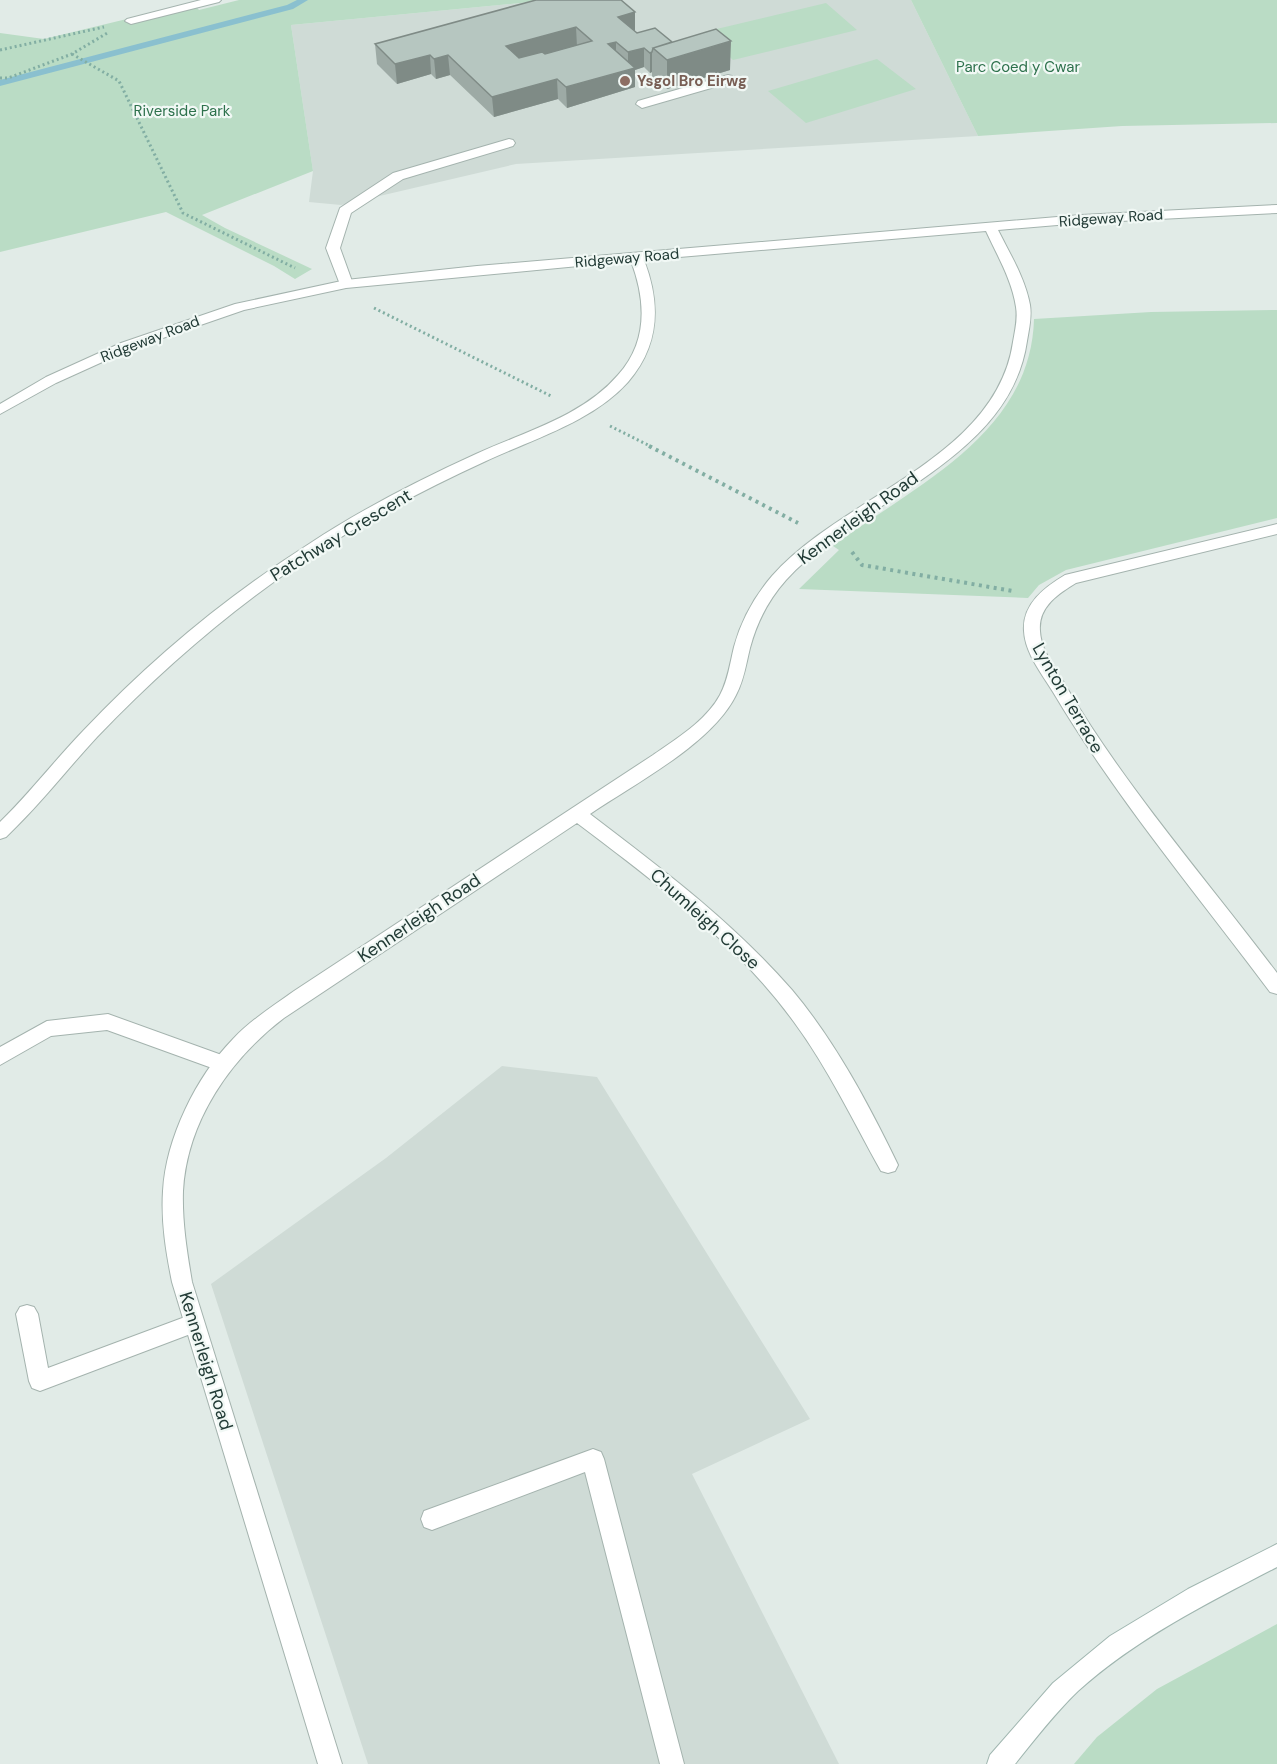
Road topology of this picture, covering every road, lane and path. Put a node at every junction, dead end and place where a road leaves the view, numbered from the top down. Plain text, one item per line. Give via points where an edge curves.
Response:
1 (215, 0) edge
2 (131, 21) junction
3 (0, 50) edge
4 (72, 54) junction
5 (0, 78) edge
6 (728, 79) dead end
7 (642, 104) dead end
8 (509, 143) dead end
9 (1277, 210) edge
10 (991, 228) junction
11 (636, 257) junction
12 (346, 284) junction
13 (331, 286) junction
14 (0, 410) edge
15 (581, 411) junction
16 (1277, 529) edge
17 (825, 538) junction
18 (1046, 596) junction
19 (577, 814) junction
20 (0, 832) edge
21 (1277, 987) edge
22 (0, 1057) edge
23 (223, 1064) junction
24 (888, 1165) dead end
25 (27, 1314) dead end
26 (193, 1323) junction
27 (432, 1519) dead end
28 (1277, 1555) edge
29 (330, 1764) edge
30 (672, 1764) edge
31 (999, 1764) edge

1 - 2 street
2 - 3 path
2 - 4 path
4 - 5 path
4 - 13 path via 119,81 183,213
6 - 7 street
8 - 12 street via 398,176 345,211 333,248
9 - 10 street, Ridgeway Road via 1141,215
10 - 11 street, Ridgeway Road
10 - 17 street, Kennerleigh Road via 1018,289 1024,315 1016,363 1006,385 993,408 957,446
11 - 12 street, Ridgeway Road
11 - 15 street, Patchway Crescent via 651,307 646,340 622,380
12 - 13 street, Ridgeway Road
13 - 14 street, Ridgeway Road via 240,307 158,334 51,381
13 - 15 path
15 - 17 path
15 - 20 street, Patchway Crescent via 415,490 314,547 267,580 217,617 133,690 21,814
16 - 18 street, Lynton Terrace via 1071,579
17 - 18 path via 852,552 862,565
17 - 19 street, Kennerleigh Road via 783,573 757,609 745,638 736,679 711,718
18 - 21 street, Lynton Terrace via 1033,617 1034,640 1080,726
19 - 23 street, Kennerleigh Road via 301,996 240,1044
19 - 24 street, Chumleigh Close via 721,929 780,990 820,1045
22 - 23 street via 47,1029 108,1022
23 - 26 street, Kennerleigh Road via 191,1120 177,1156 172,1186 172,1233
25 - 26 street via 40,1381
26 - 29 street, Kennerleigh Road
27 - 30 street via 593,1459
28 - 31 street via 1183,1604 1110,1651 1049,1704

